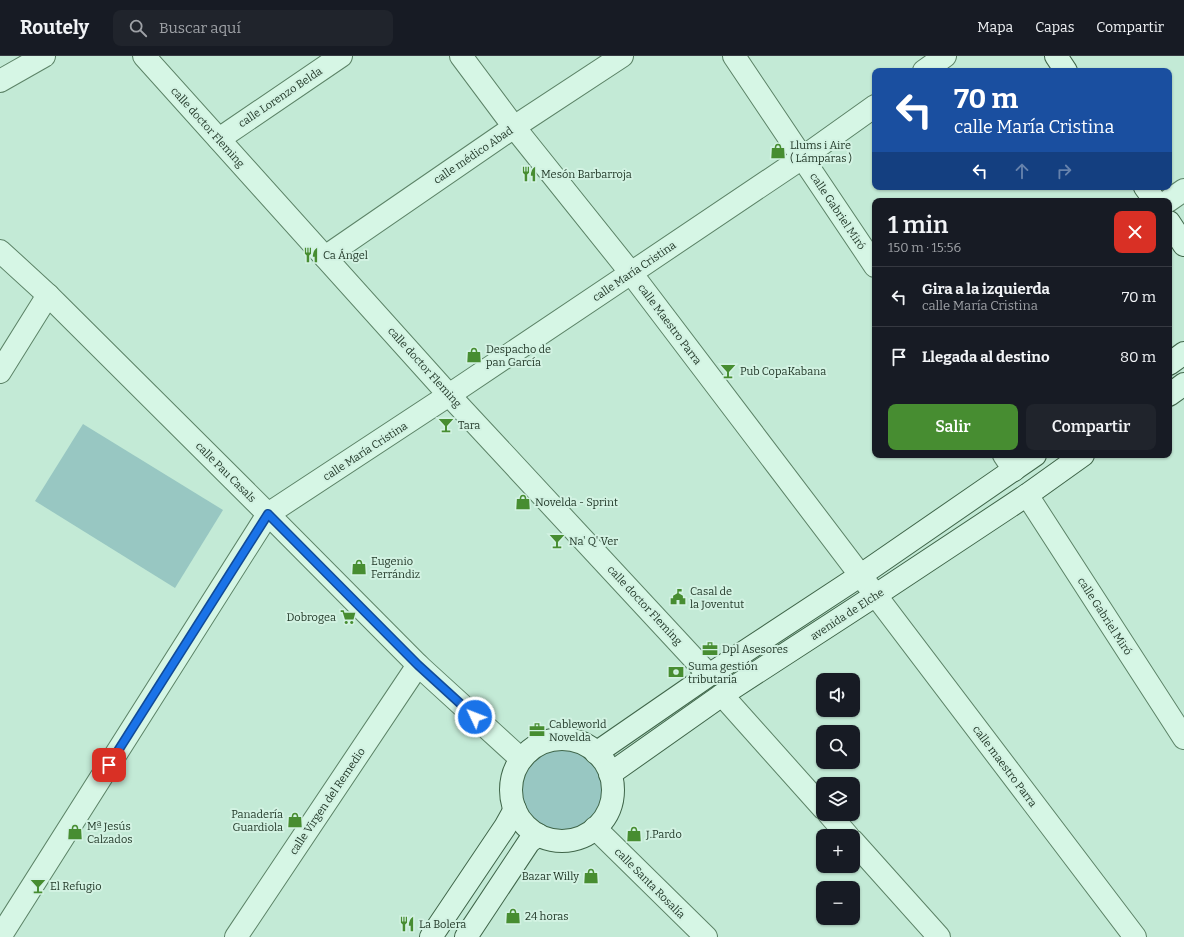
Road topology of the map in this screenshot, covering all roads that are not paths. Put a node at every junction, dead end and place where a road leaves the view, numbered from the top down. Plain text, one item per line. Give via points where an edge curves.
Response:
1 (44, 56) edge
2 (144, 56) edge
3 (341, 56) edge
4 (461, 56) edge
5 (622, 56) edge
6 (734, 56) edge
7 (945, 56) edge
8 (1056, 56) edge
9 (928, 68) edge
10 (1064, 68) edge
11 (0, 81) edge
12 (872, 108) edge
13 (514, 127) junction
14 (219, 139) junction
15 (802, 158) junction
16 (1184, 190) edge
17 (1172, 198) edge
18 (1172, 227) edge
19 (1184, 245) edge
20 (0, 251) edge
21 (325, 257) junction
22 (872, 262) edge
23 (631, 273) junction
24 (48, 295) junction
25 (1184, 353) edge
26 (1172, 362) edge
27 (0, 372) edge
28 (1184, 384) edge
29 (1172, 393) edge
30 (449, 395) junction
31 (1024, 458) edge
32 (1079, 458) edge
33 (1009, 462) edge
34 (1027, 495) junction
35 (268, 514) junction
36 (861, 575) junction
37 (876, 595) junction
38 (418, 665) junction
39 (709, 675) junction
40 (722, 695) junction
41 (1184, 738) edge
42 (596, 753) junction
43 (521, 760) junction
44 (610, 774) junction
45 (816, 800) edge
46 (515, 809) junction
47 (835, 821) edge
48 (595, 828) junction
49 (842, 829) edge
50 (538, 834) junction
51 (860, 849) edge
52 (0, 937) edge
53 (236, 937) edge
54 (431, 937) edge
55 (466, 937) edge
56 (706, 937) edge
57 (939, 937) edge
58 (1135, 937) edge

1 - 11 street
2 - 14 street, calle doctor Fleming
3 - 14 street, calle Lorenzo Belda
4 - 13 street, calle Maestro Parra
5 - 13 street, calle médico Abad
6 - 15 street, calle Gabriel Miró
7 - 9 street
8 - 10 street
12 - 15 street, calle María Cristina
13 - 21 street, calle médico Abad
13 - 23 street, calle Maestro Parra
14 - 21 street, calle doctor Fleming
15 - 22 street, calle Gabriel Miró
15 - 23 street, calle María Cristina
16 - 17 street
18 - 19 street
20 - 24 street, calle Pau Casals
21 - 30 street, calle doctor Fleming
23 - 30 street, calle María Cristina
23 - 36 street, calle Maestro Parra
24 - 27 street
24 - 35 street, calle Pau Casals
25 - 26 street
28 - 29 street
30 - 35 street, calle María Cristina
30 - 39 street, calle doctor Fleming
31 - 33 street
32 - 34 street, avenida de Elche
33 - 36 street
34 - 37 street, avenida de Elche
34 - 41 street, calle Gabriel Miró
35 - 38 street, calle Pau Casals
35 - 52 street, calle María Cristina
36 - 37 street, calle Maestro Parra
36 - 39 street
37 - 40 street, avenida de Elche
37 - 58 street, calle maestro Parra
38 - 43 street, calle Pau Casals
38 - 53 street, calle Virgen del Remedio
39 - 42 street
40 - 44 street, avenida de Elche
40 - 45 street
42 - 43 street via 575,740 558,739 541,743
42 - 44 street
43 - 46 street via 512,779 511,795
44 - 48 street via 613,788 611,804 605,817
46 - 50 street via 524,824
46 - 54 street
47 - 49 street
48 - 50 street via 582,836 567,840 552,840
48 - 56 street, calle Santa Rosalía
50 - 55 street via 529,842
51 - 57 street

